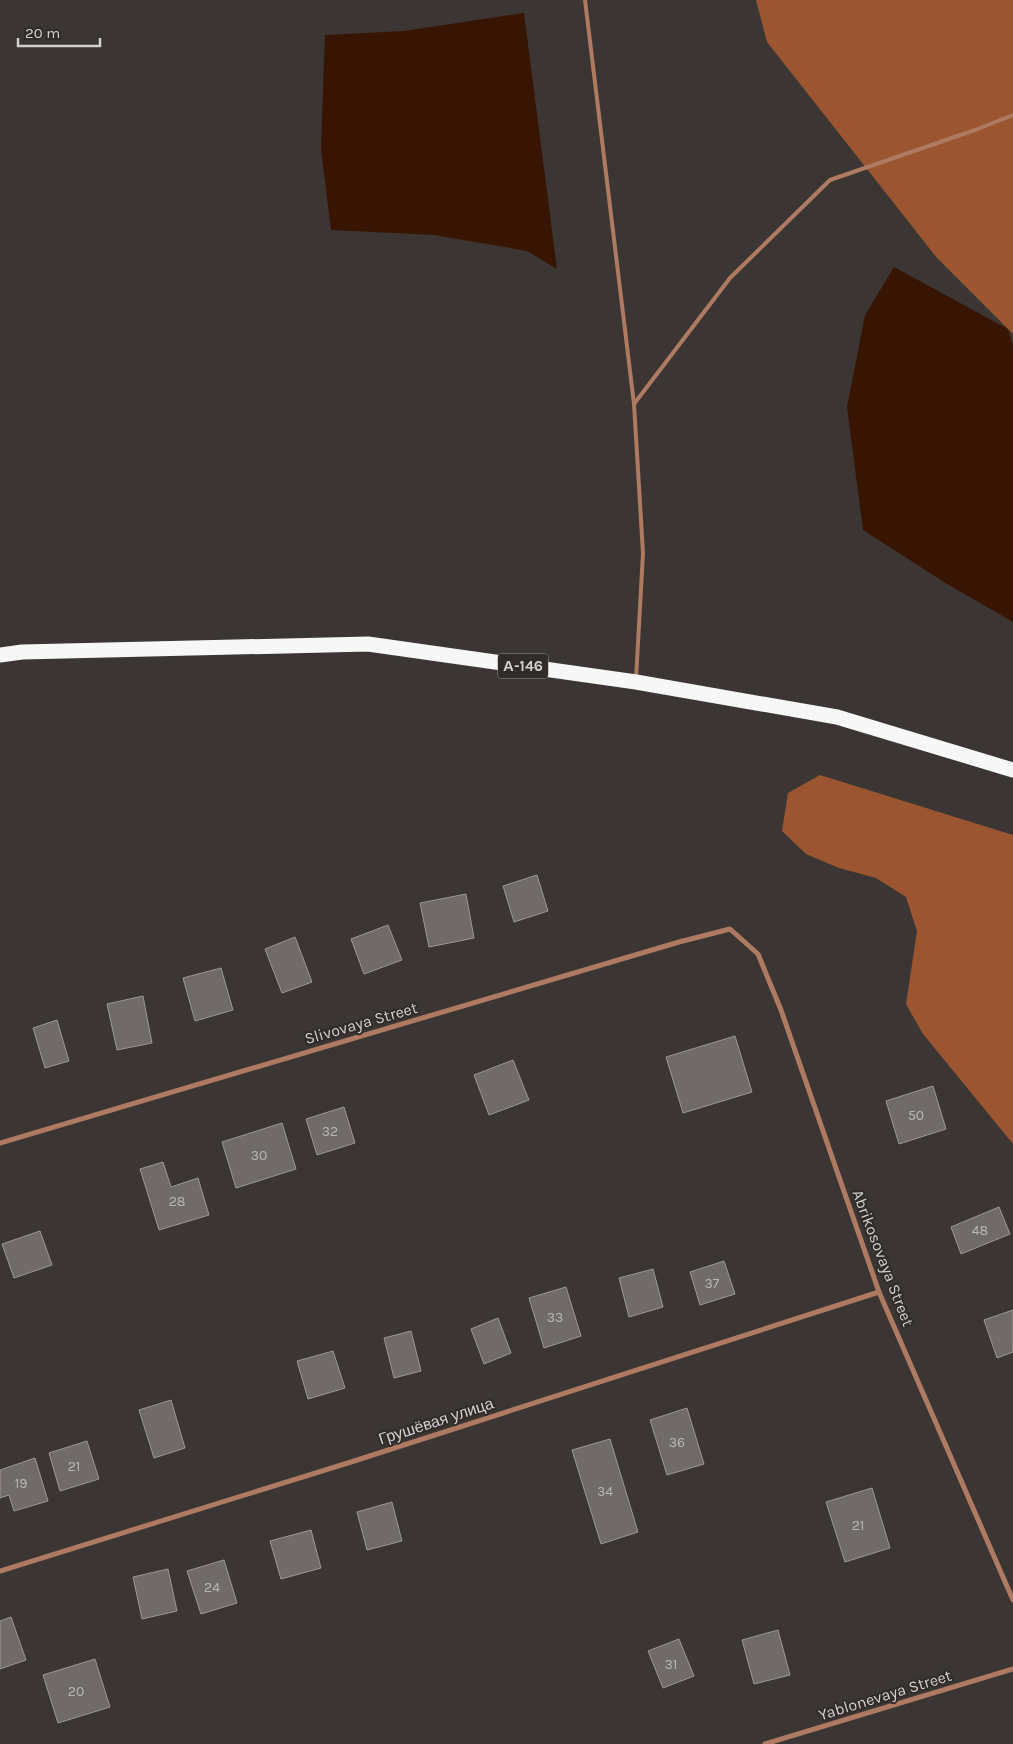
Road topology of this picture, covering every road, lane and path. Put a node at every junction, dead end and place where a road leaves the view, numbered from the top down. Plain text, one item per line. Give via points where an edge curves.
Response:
1 (585, 0) edge
2 (1013, 115) edge
3 (634, 404) junction
4 (0, 655) edge
5 (636, 682) junction
6 (1013, 770) edge
7 (730, 930) joint
8 (0, 1143) edge
9 (879, 1292) junction
10 (0, 1571) edge
11 (1013, 1600) edge
12 (1013, 1669) edge
13 (765, 1744) edge

1 - 3 lane
2 - 3 lane via 830,180 730,278
3 - 5 lane via 643,553
4 - 5 highway, А-146 via 368,644
5 - 6 highway, А-146 via 837,717
7 - 8 street, Slivovaya Street
7 - 9 street, Abrikosovaya Street via 758,954 781,1010
9 - 10 street, Грушёвая улица
9 - 11 street, Abrikosovaya Street
12 - 13 street, Yablonevaya Street

